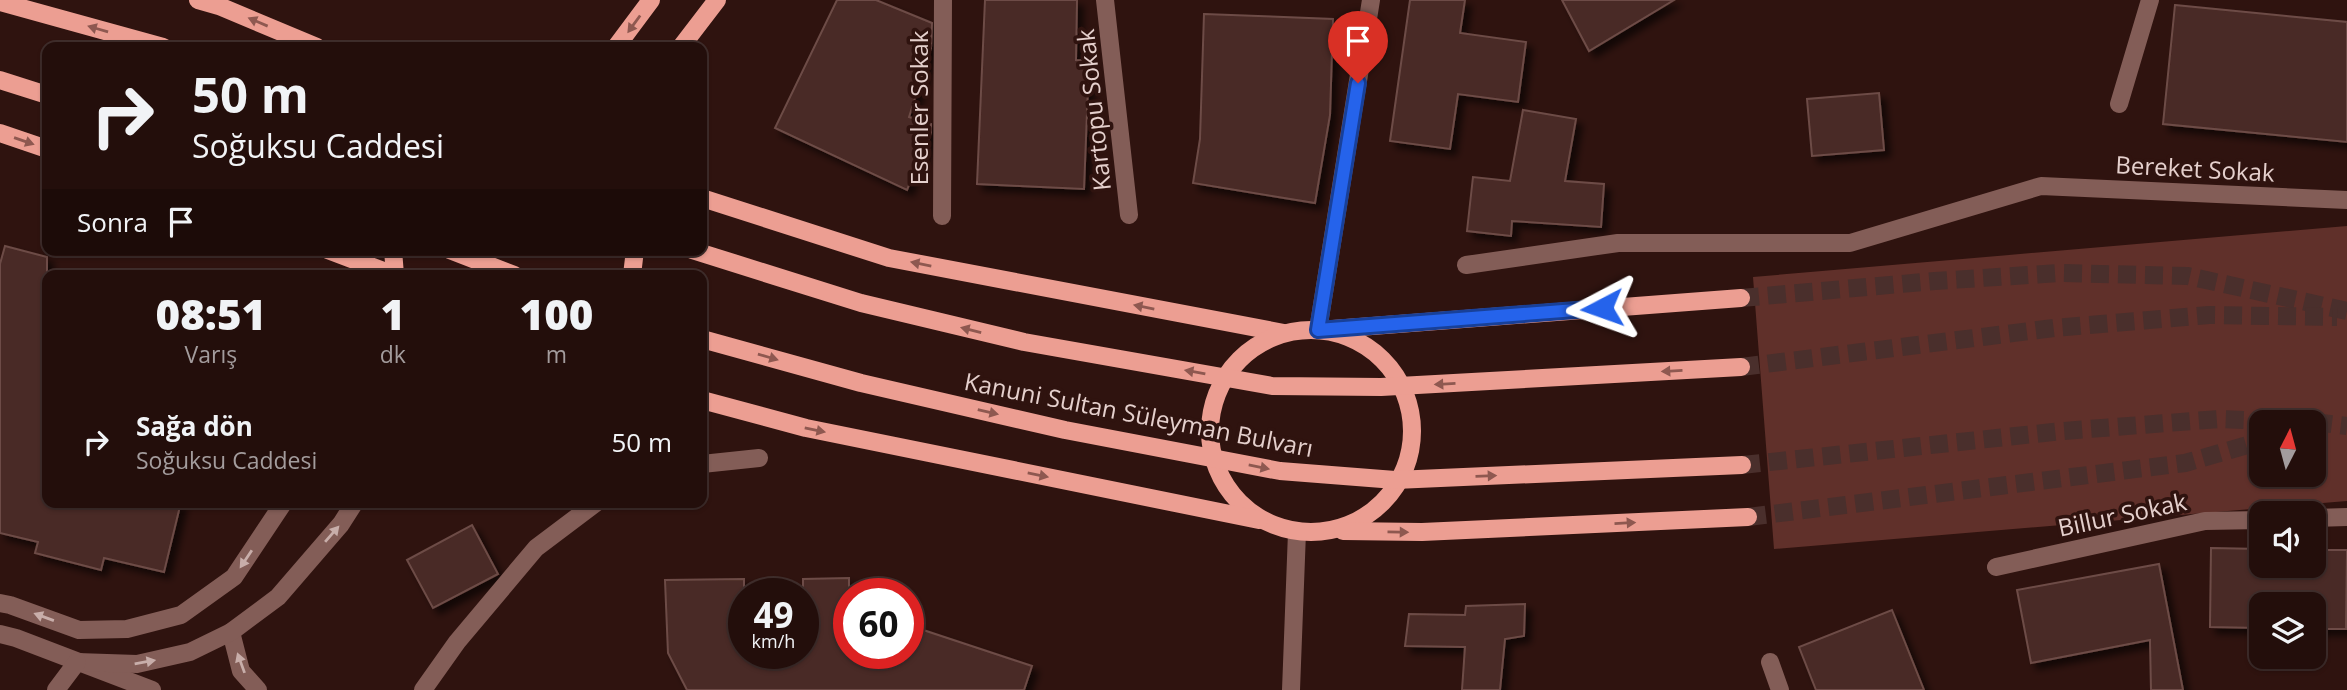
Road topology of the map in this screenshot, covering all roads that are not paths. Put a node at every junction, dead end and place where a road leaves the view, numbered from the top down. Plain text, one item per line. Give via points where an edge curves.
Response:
1 (198, 0) edge
2 (652, 0) edge
3 (717, 0) edge
4 (943, 0) edge
5 (1105, 0) edge
6 (1371, 0) edge
7 (2150, 0) edge
8 (0, 2) edge
9 (145, 42) edge
10 (305, 42) edge
11 (619, 42) edge
12 (685, 42) edge
13 (0, 80) edge
14 (42, 93) edge
15 (2119, 104) dead end
16 (0, 133) edge
17 (42, 147) edge
18 (707, 200) edge
19 (2347, 200) edge
20 (1129, 215) dead end
21 (942, 216) dead end
22 (707, 255) edge
23 (344, 256) edge
24 (465, 256) edge
25 (1466, 265) dead end
26 (382, 270) edge
27 (501, 270) edge
28 (1741, 298) tunnel mouth
29 (1318, 330) junction
30 (1284, 333) junction
31 (707, 340) edge
32 (1741, 367) tunnel mouth
33 (707, 401) edge
34 (759, 458) dead end
35 (707, 463) edge
36 (1742, 465) tunnel mouth
37 (280, 508) edge
38 (351, 508) edge
39 (589, 508) edge
40 (1748, 517) tunnel mouth
41 (2347, 517) edge
42 (2326, 518) edge
43 (2249, 520) edge
44 (1264, 521) junction
45 (1329, 531) junction
46 (1297, 532) junction
47 (1996, 567) dead end
48 (0, 603) edge
49 (231, 632) junction
50 (0, 634) edge
51 (77, 662) junction
52 (1770, 662) dead end
53 (56, 690) edge
54 (152, 690) edge
55 (258, 690) edge
56 (424, 690) edge
57 (1291, 690) edge
58 (1780, 690) edge

10 -> 1 main road
2 -> 11 main road
3 - 12 main road
4 - 21 street, Esenler Sokak
5 - 20 street, Kartopu Sokak
6 - 29 street
7 - 15 street
9 -> 8 main road
13 - 14 main road
16 -> 17 main road
30 -> 18 main road via 889,257
19 - 25 street, Bereket Sokak via 2041,186 1850,243 1618,243
32 -> 22 main road, Kanuni Sultan Süleyman Bulvarı, bridge via 1381,387 1272,386 1024,342 861,303
23 - 26 main road
24 - 27 main road
28 - 29 main road
29 - 30 main road
29 - 45 main road via 1350,337 1378,354 1399,379 1411,409 1413,442 1404,473 1386,500 1360,520
30 - 44 main road via 1252,348 1228,372 1213,403 1209,437 1217,471 1236,500
31 -> 36 main road, Kanuni Sultan Süleyman Bulvarı, bridge via 888,389 1280,471 1395,480
33 -> 44 main road via 806,428
34 - 35 street
37 -> 48 street via 233,577 181,615 127,629 79,630
49 -> 38 street via 278,597
39 - 56 street via 536,548 457,642
45 -> 40 main road via 1422,532
41 - 42 street
43 - 47 street, Billur Sokak via 2205,521
44 - 46 main road
45 - 46 main road
46 - 57 street
51 -> 49 street via 137,664 190,652
55 -> 49 street via 241,671
50 - 51 street
51 - 53 street
51 - 54 street
52 - 58 street

